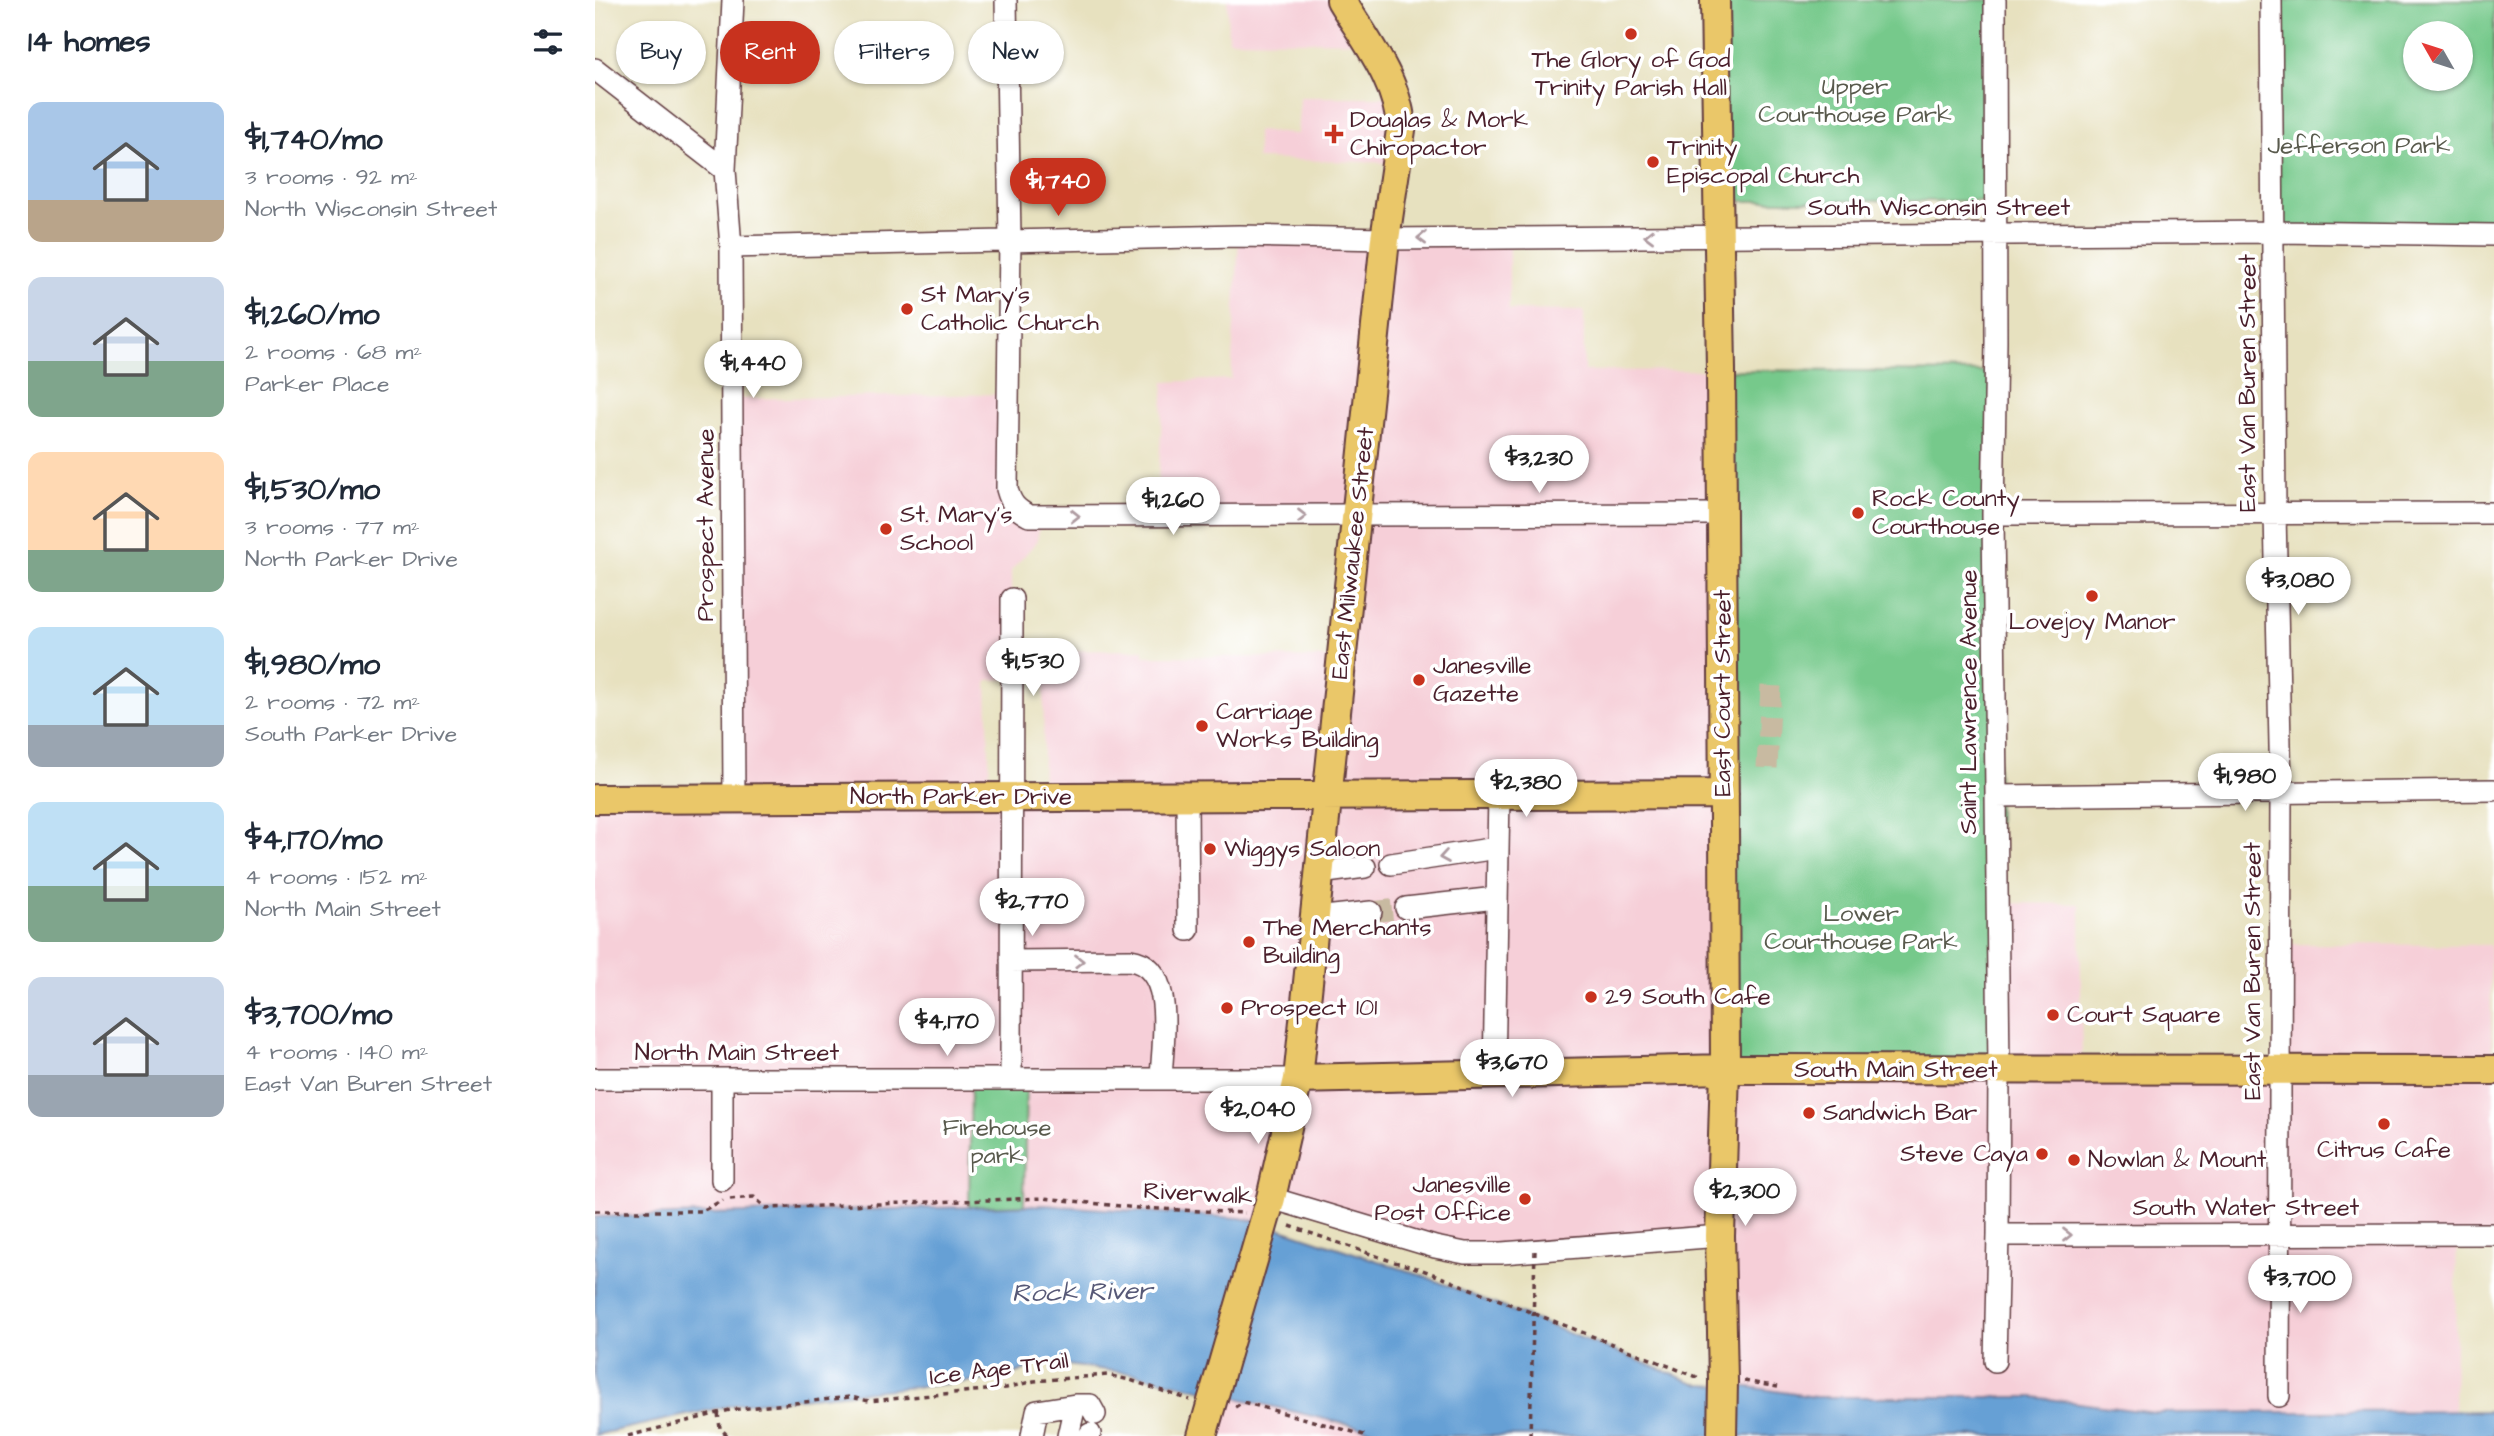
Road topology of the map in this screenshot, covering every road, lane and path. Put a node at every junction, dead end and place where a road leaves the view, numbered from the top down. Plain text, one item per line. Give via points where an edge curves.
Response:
1 (733, 0) edge
2 (1006, 0) edge
3 (1341, 0) edge
4 (1715, 0) edge
5 (1995, 0) edge
6 (2271, 0) edge
7 (595, 69) edge
8 (725, 170) junction
9 (2274, 232) junction
10 (1995, 234) junction
11 (1717, 235) junction
12 (2494, 235) edge
13 (1385, 239) junction
14 (1010, 240) junction
15 (731, 247) junction
16 (2275, 513) junction
17 (2494, 513) edge
18 (1722, 514) junction
19 (1993, 514) junction
20 (1356, 517) junction
21 (1012, 598) dead end
22 (2494, 790) edge
23 (2281, 791) junction
24 (1499, 794) junction
25 (1724, 794) junction
26 (1327, 796) junction
27 (1996, 796) junction
28 (1012, 797) junction
29 (1187, 797) junction
30 (595, 799) edge
31 (734, 799) junction
32 (1497, 848) junction
33 (1391, 864) dead end
34 (1365, 867) dead end
35 (1319, 873) junction
36 (1496, 898) junction
37 (1406, 908) tunnel mouth
38 (1371, 912) tunnel mouth
39 (1315, 918) junction
40 (1188, 930) dead end
41 (1011, 961) junction
42 (1725, 1069) junction
43 (1999, 1070) junction
44 (2279, 1070) junction
45 (2494, 1070) edge
46 (1494, 1074) junction
47 (595, 1079) edge
48 (722, 1079) junction
49 (1011, 1079) junction
50 (1161, 1079) junction
51 (1298, 1079) junction
52 (722, 1180) dead end
53 (595, 1211) edge
54 (1267, 1212) junction
55 (2278, 1234) junction
56 (2494, 1234) edge
57 (1998, 1235) junction
58 (1720, 1236) junction
59 (1535, 1250) junction
60 (1995, 1361) dead end
61 (1723, 1383) junction
62 (1778, 1387) dead end
63 (2279, 1396) dead end
64 (1211, 1404) junction
65 (1075, 1405) junction
66 (718, 1413) junction
67 (1091, 1428) edge
68 (628, 1436) edge
69 (728, 1436) edge
70 (1033, 1436) edge
71 (1068, 1436) edge
72 (1202, 1436) edge
73 (1368, 1436) edge
74 (1530, 1436) edge
75 (1721, 1436) edge

1 - 8 street, Prospect Avenue
2 - 14 street
3 - 13 main road, East Milwaukee Street via 1381,67 1400,115
4 - 11 main road, East Court Street
5 - 10 street, Saint Lawrence Avenue
6 - 9 street, East Van Buren Street
7 - 8 street
8 - 15 street, Prospect Avenue
9 - 10 street, South Wisconsin Street
9 - 12 street, South Wisconsin Street
9 - 16 street, East Van Buren Street
10 - 11 street, South Wisconsin Street
10 - 19 street, Saint Lawrence Avenue
11 -> 13 street, South Wisconsin Street
11 - 18 main road, East Court Street
13 - 14 street, South Wisconsin Street
13 - 20 main road, East Milwaukee Street
14 - 15 street, South Wisconsin Street
14 -> 20 street via 1007,489 1011,503 1030,516
15 - 31 street, Prospect Avenue
16 - 17 street
16 - 19 street
16 - 23 street, East Van Buren Street
18 - 20 street
18 - 25 main road, East Court Street
19 - 27 street, Saint Lawrence Avenue
20 - 26 main road, East Milwaukee Street
21 - 28 street
22 - 23 street
23 - 27 street
23 - 44 street, East Van Buren Street
24 - 25 main road, North Parker Drive
24 - 26 main road, North Parker Drive
24 - 32 street
25 - 42 main road, East Court Street
26 - 29 main road, North Parker Drive
26 - 35 main road, East Milwaukee Street
27 - 43 street, Saint Lawrence Avenue
28 - 29 main road, North Parker Drive
28 - 31 main road, North Parker Drive
28 - 41 street
29 - 40 street
30 - 31 main road, North Parker Drive
32 -> 33 street
32 - 36 street
34 - 35 street
35 - 39 main road, East Milwaukee Street
36 - 37 street
36 - 46 street
38 - 39 street
39 - 51 main road, East Milwaukee Street
41 - 49 street
41 -> 50 street via 1130,960 1146,965 1156,976 1163,998
42 - 43 main road, South Main Street
42 - 46 main road, South Main Street
42 - 58 main road, East Court Street
43 - 44 main road, South Main Street
43 - 57 street, Saint Lawrence Avenue
44 - 45 main road, South Main Street
44 - 55 street, East Van Buren Street
46 - 51 main road, South Main Street
47 - 48 street, North Main Street
48 - 49 street, North Main Street
48 - 52 street
49 - 50 street, North Main Street
50 - 51 street, North Main Street
51 - 54 main road, East Milwaukee Street
53 - 54 path, Riverwalk via 702,1211 721,1200 754,1197 767,1208 1044,1198 1127,1208
54 - 59 street via 1453,1251
54 - 61 path, Riverwalk via 1310,1234 1420,1269 1667,1367
54 - 64 main road, East Milwaukee Street
55 - 56 street, South Water Street
57 -> 55 street, South Water Street
55 - 63 street, East Van Buren Street
57 - 60 street, Saint Lawrence Avenue
58 - 59 street
58 - 61 main road, East Court Street
59 - 74 path, bridge
61 - 62 path, Riverwalk via 1754,1381
61 - 75 main road, East Court Street
64 - 66 path, Ice Age Trail via 1107,1375
64 - 72 main road, East Milwaukee Street
64 - 73 path, Ice Age Trail via 1235,1407 1243,1402
65 - 67 street via 1090,1405
65 - 70 street via 1037,1411
65 - 71 street
66 - 68 path, Ice Age Trail
66 - 69 path via 720,1428

